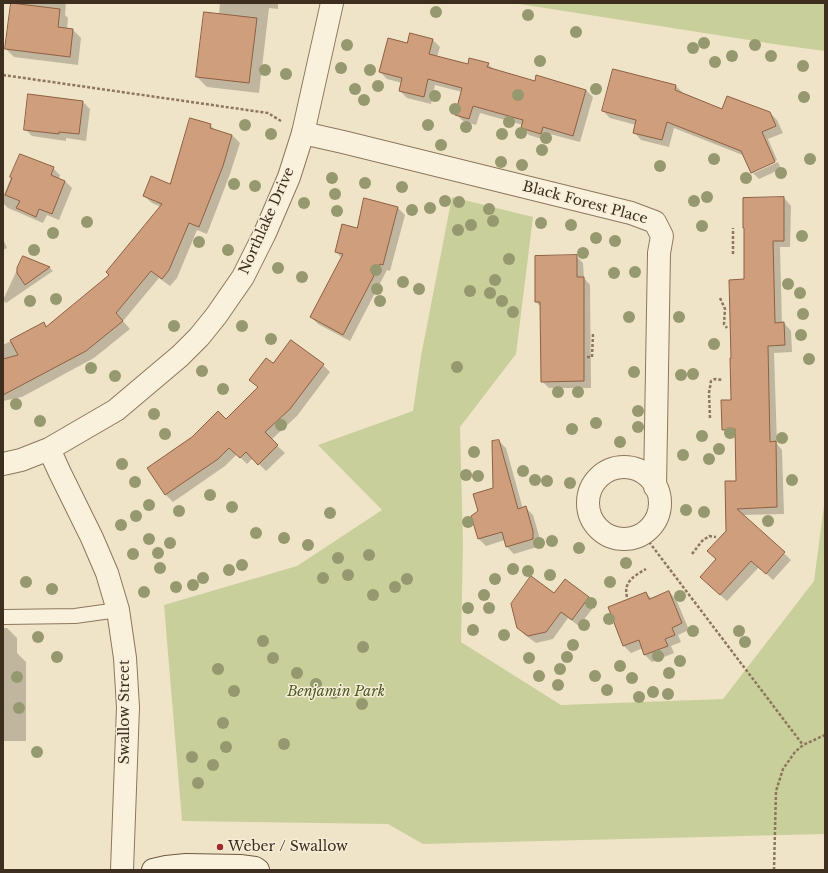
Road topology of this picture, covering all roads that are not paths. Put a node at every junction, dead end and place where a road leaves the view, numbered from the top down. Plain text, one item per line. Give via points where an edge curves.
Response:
1 (332, 3) edge
2 (303, 133) junction
3 (49, 449) junction
4 (3, 464) edge
5 (656, 487) junction
6 (118, 610) junction
7 (3, 617) edge
8 (122, 870) edge
9 (153, 870) edge
10 (258, 870) edge

1 - 2 street, Northlake Drive
2 - 3 street, Northlake Drive via 289,177 265,233 243,277 208,326 180,356 116,410
2 - 5 street, Black Forest Place via 631,213 654,222 662,236 659,253
3 - 4 street, Northlake Drive
3 - 6 street, Swallow Street via 92,538 107,573
5 - 5 street, Black Forest Place via 660,503 656,519 640,536 618,539 602,532 589,515 589,491 597,478 605,472 624,467 636,469 647,475
6 - 7 lane via 75,616
6 - 8 street, Swallow Street via 125,658 128,708
9 - 10 street via 194,865 240,866

